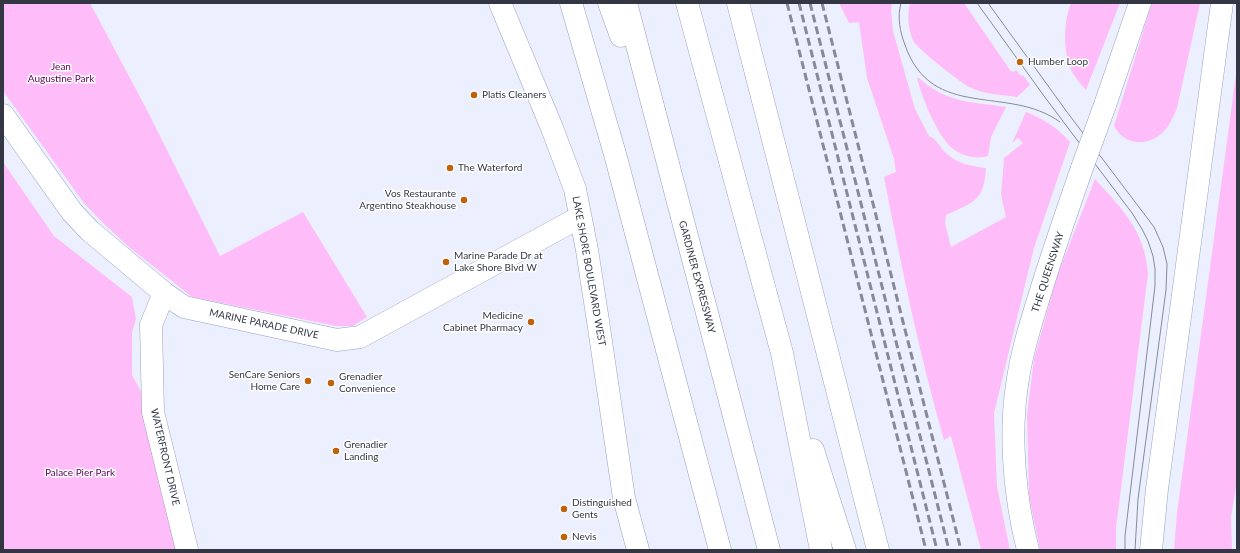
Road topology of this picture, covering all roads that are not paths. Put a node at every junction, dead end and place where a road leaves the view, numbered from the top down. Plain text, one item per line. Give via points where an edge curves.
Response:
1 (500, 3) edge
2 (571, 3) edge
3 (609, 3) edge
4 (626, 3) edge
5 (687, 3) edge
6 (738, 3) edge
7 (1140, 3) edge
8 (1222, 3) edge
9 (3, 115) edge
10 (666, 157) junction
11 (580, 217) junction
12 (164, 293) junction
13 (782, 353) junction
14 (187, 550) edge
15 (638, 550) edge
16 (720, 550) edge
17 (769, 550) edge
18 (821, 550) edge
19 (845, 550) edge
20 (878, 550) edge
21 (1028, 550) edge
22 (1152, 550) edge

1 - 11 main road, LAKE SHORE BOULEVARD WEST via 575,189
2 - 16 main road via 615,154
3 - 10 main road
4 - 10 main road, GARDINER EXPRESSWAY
5 - 13 main road
6 - 20 main road
7 - 21 main road, THE QUEENSWAY, bridge via 1082,168 1024,346 1016,386 1014,425 1016,488
8 - 22 main road via 1157,489
9 - 12 main road, MARINE PARADE DRIVE via 72,212 90,231
10 - 17 main road, GARDINER EXPRESSWAY
11 - 12 main road, MARINE PARADE DRIVE via 360,337 337,340 184,307
11 - 15 main road, LAKE SHORE BOULEVARD WEST via 624,498
12 - 14 main road, WATERFRONT DRIVE via 151,324 153,412
13 - 18 main road
13 - 19 main road

